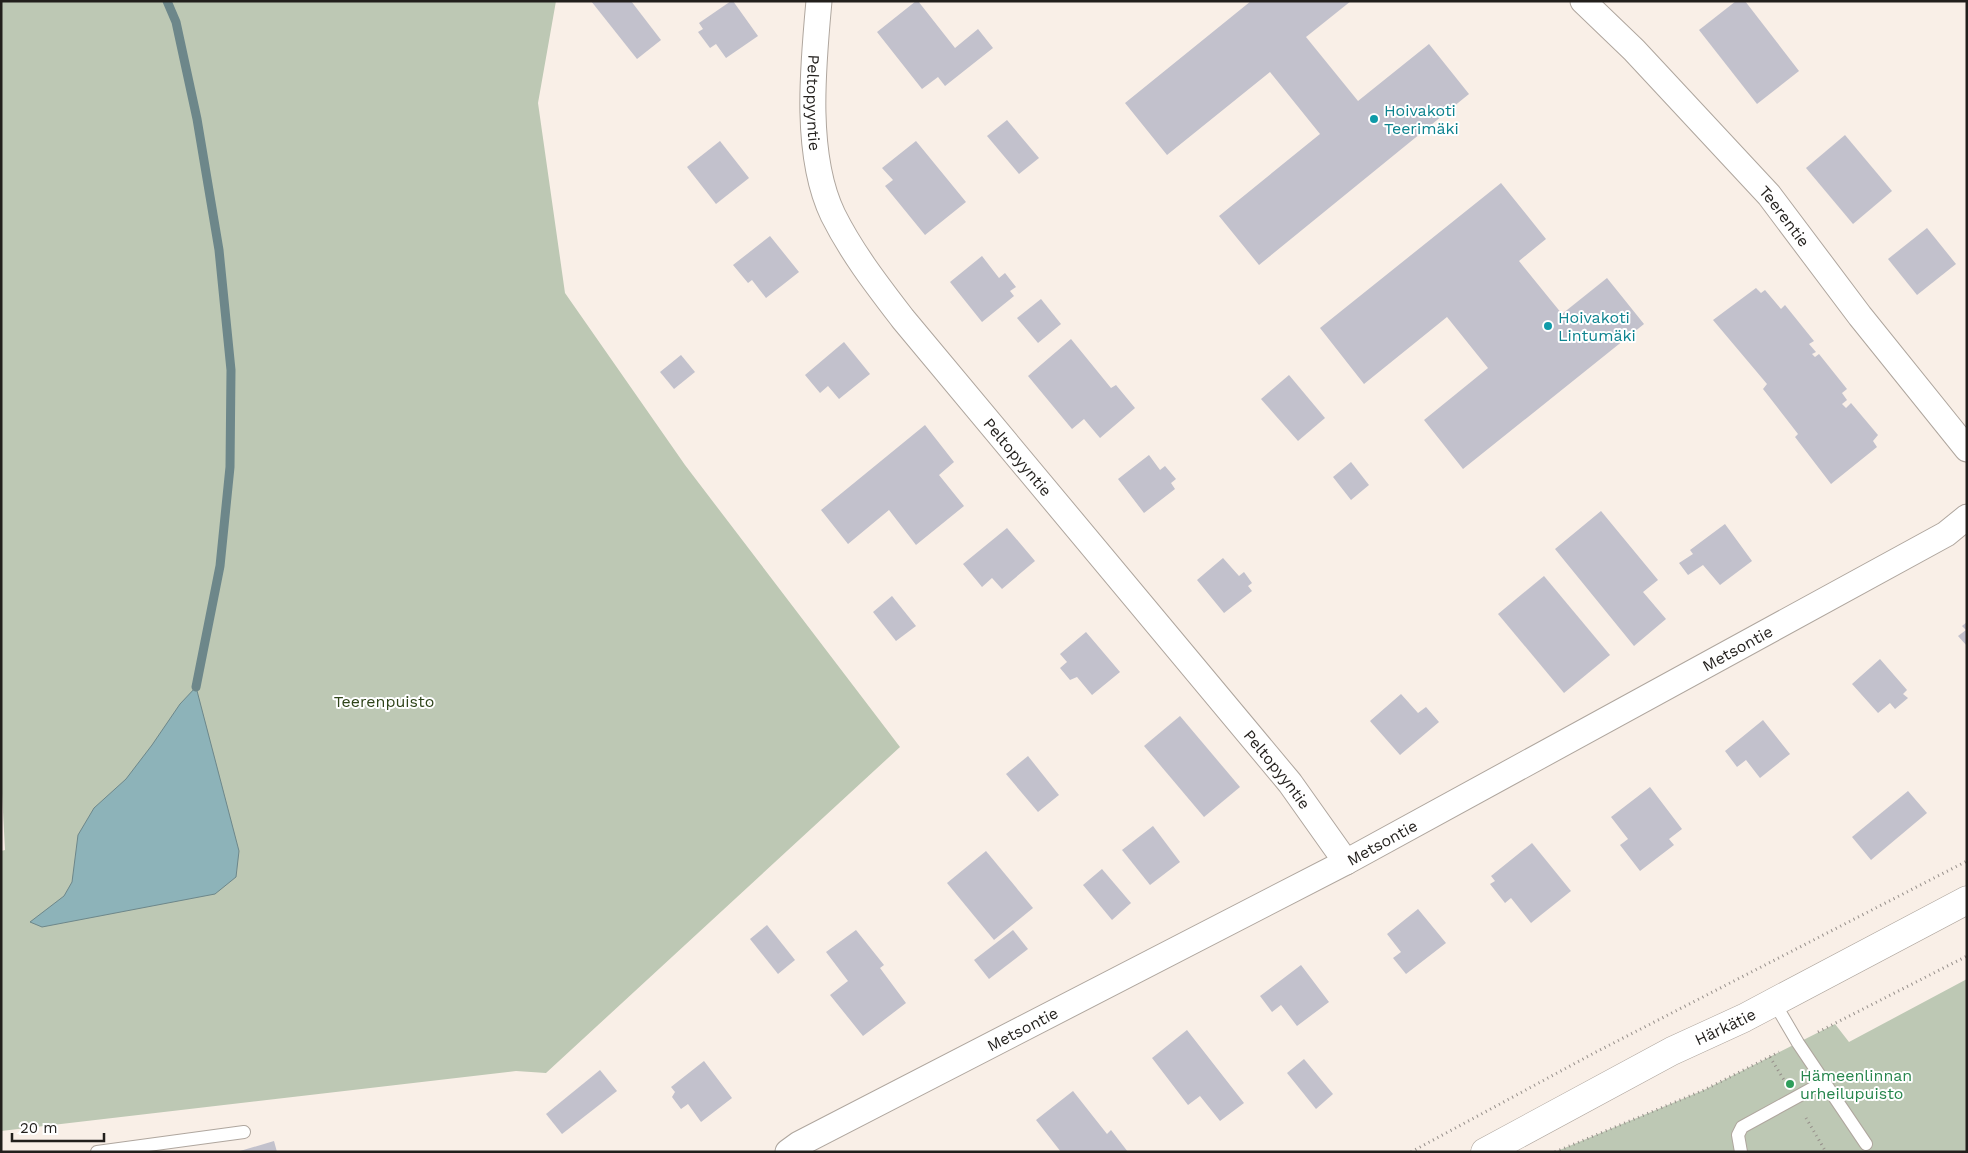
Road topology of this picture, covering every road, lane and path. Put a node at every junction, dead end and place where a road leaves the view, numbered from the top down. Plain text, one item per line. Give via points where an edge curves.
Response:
1 (819, 1) edge
2 (1583, 1) edge
3 (1967, 449) edge
4 (1967, 517) edge
5 (1967, 861) edge
6 (1346, 862) junction
7 (1967, 900) edge
8 (1967, 956) edge
9 (1774, 1002) junction
10 (1798, 1043) junction
11 (1824, 1082) junction
12 (1808, 1122) dead end
13 (244, 1132) dead end
14 (1866, 1144) dead end
15 (97, 1152) edge
16 (788, 1152) edge
17 (1411, 1152) edge
18 (1485, 1152) edge
19 (1555, 1152) edge
20 (1741, 1152) edge
21 (1826, 1152) edge

1 - 6 street, Peltopyyntie via 814,46 813,113 817,161 832,213 857,258 903,319 1290,783
2 - 3 street, Teerentie via 1634,50 1769,195 1860,316
4 - 6 street, Metsontie via 1946,534
5 - 17 path
6 - 16 street, Metsontie
7 - 9 main road, Härkätie
8 - 10 path
9 - 10 lane
9 - 18 main road, Härkätie via 1672,1052
10 - 11 lane
10 - 19 path via 1704,1090
11 - 14 lane
11 - 20 lane via 1742,1127 1738,1135
12 - 21 path
13 - 15 lane

